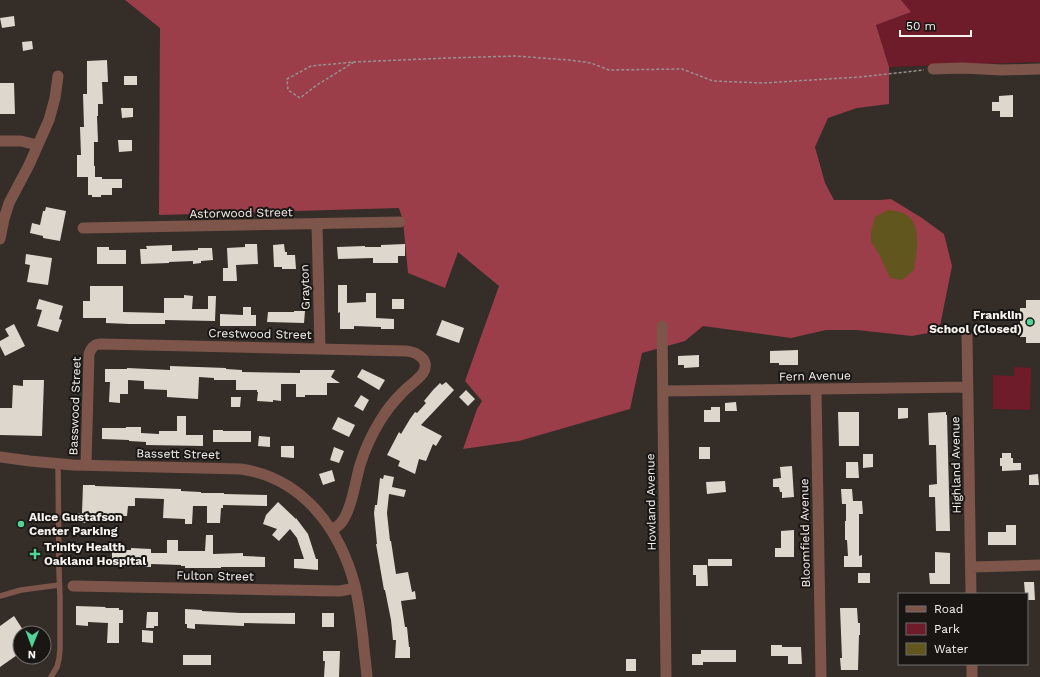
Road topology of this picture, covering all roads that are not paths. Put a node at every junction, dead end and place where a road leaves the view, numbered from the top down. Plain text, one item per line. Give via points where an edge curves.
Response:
1 (933, 69) road end
2 (1040, 69) edge
3 (58, 76) dead end
4 (0, 141) edge
5 (37, 145) junction
6 (400, 222) dead end
7 (317, 224) junction
8 (83, 228) dead end
9 (0, 239) edge
10 (662, 326) dead end
11 (967, 336) dead end
12 (92, 348) joint
13 (320, 348) junction
14 (968, 387) junction
15 (816, 389) junction
16 (663, 391) junction
17 (0, 457) edge
18 (58, 464) junction
19 (86, 465) junction
20 (332, 531) junction
21 (1040, 565) edge
22 (971, 566) junction
23 (59, 585) junction
24 (73, 586) dead end
25 (355, 588) junction
26 (971, 593) edge
27 (0, 596) edge
28 (972, 665) edge
29 (51, 677) edge
30 (367, 677) edge
31 (666, 677) edge
32 (821, 677) edge
33 (972, 677) edge

1 - 2 street
3 - 5 street via 49,120
4 - 5 street via 21,141
5 - 9 street via 9,203
6 - 7 street, Astorwood Street
7 - 8 street, Astorwood Street
7 - 13 street, Grayton
10 - 16 street, Howland Avenue
11 - 14 street, Highland Avenue
12 - 13 street, Crestwood Street via 101,344
12 - 19 street, Basswood Street via 88,356
13 - 20 street, Crestwood Street via 412,352 424,361 425,368 388,409 375,430 363,457 346,513 341,523
14 - 15 street, Fern Avenue
14 - 22 street, Highland Avenue
15 - 16 street, Fern Avenue
15 - 32 street, Bloomfield Avenue
16 - 31 street, Howland Avenue
17 - 18 street, Bassett Street
18 - 19 street, Bassett Street
18 - 23 lane
19 - 20 street, Bassett Street via 234,468 257,472 277,480 300,495
20 - 25 street, Bassett Street via 345,556
21 - 22 street
22 - 26 street, Highland Avenue
23 - 27 lane via 21,590
23 - 29 lane via 59,659
24 - 25 street, Fulton Street via 340,591
25 - 30 street, Bassett Street
28 - 33 street

